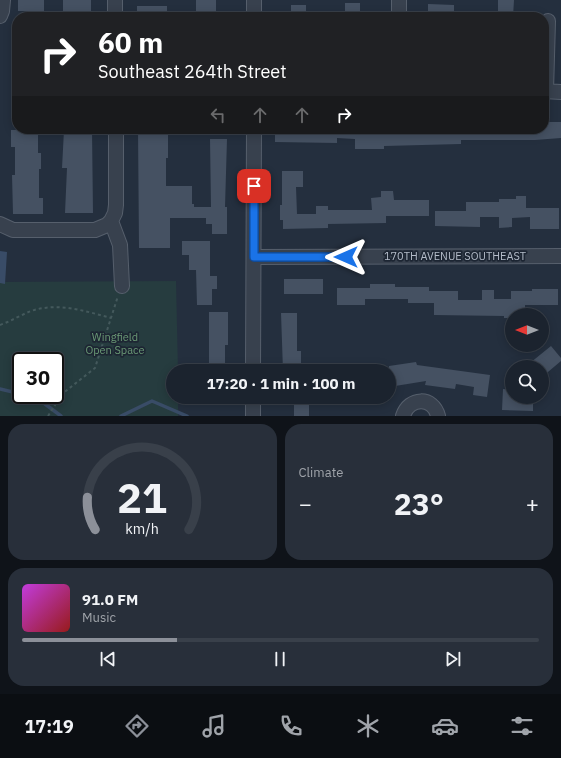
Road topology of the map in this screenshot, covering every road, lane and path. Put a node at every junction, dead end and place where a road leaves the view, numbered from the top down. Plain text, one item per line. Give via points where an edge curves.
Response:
1 (3, 0) edge
2 (115, 0) edge
3 (254, 0) edge
4 (400, 0) edge
5 (115, 12) edge
6 (254, 12) edge
7 (399, 12) edge
8 (0, 16) edge
9 (549, 91) edge
10 (561, 92) edge
11 (116, 134) edge
12 (254, 134) edge
13 (111, 221) junction
14 (0, 224) edge
15 (561, 256) edge
16 (254, 257) junction
17 (122, 286) joint
18 (111, 318) junction
19 (0, 325) edge
20 (253, 364) edge
21 (253, 404) edge
22 (48, 416) edge
23 (253, 416) edge
24 (403, 416) edge
25 (438, 416) edge

1 - 8 street
2 - 5 street
3 - 6 street
4 - 7 street
9 - 10 street
11 - 13 street via 116,205
12 - 16 street
13 - 14 street via 95,230 13,230
13 - 17 street via 120,245
15 - 16 street, 170TH AVENUE SOUTHEAST
16 - 20 street
17 - 18 path
18 - 19 path via 59,307 30,311
18 - 22 path via 95,368 62,394
21 - 23 street
24 - 25 street via 408,406 418,401 434,407

